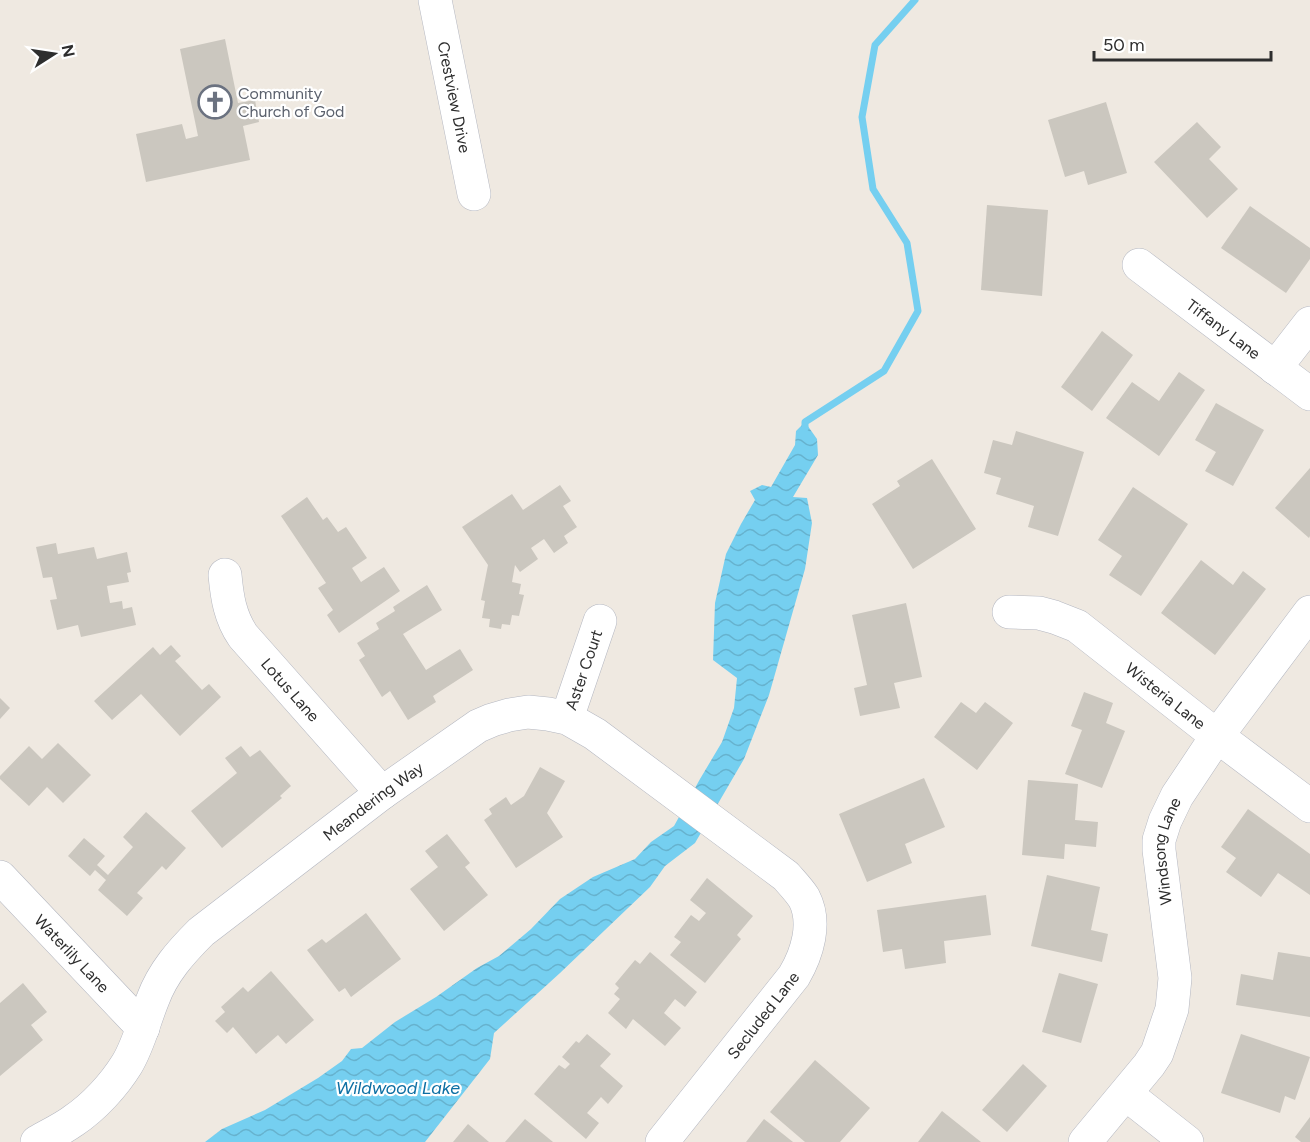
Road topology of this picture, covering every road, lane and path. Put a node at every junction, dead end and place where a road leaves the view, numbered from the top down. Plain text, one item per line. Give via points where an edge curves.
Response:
1 (435, 0) edge
2 (474, 194) dead end
3 (1139, 265) dead end
4 (1310, 323) edge
5 (1275, 368) junction
6 (1310, 394) edge
7 (225, 574) dead end
8 (1009, 612) dead end
9 (1310, 612) edge
10 (600, 621) dead end
11 (567, 718) junction
12 (1217, 736) junction
13 (382, 793) junction
14 (1310, 806) edge
15 (786, 876) joint
16 (0, 877) edge
17 (143, 1028) junction
18 (1126, 1094) junction
19 (38, 1142) edge
20 (662, 1142) edge
21 (1085, 1142) edge
22 (1187, 1142) edge

1 - 2 street, Crestview Drive
3 - 5 street, Tiffany Lane
4 - 5 street
5 - 6 street, Tiffany Lane
7 - 13 street, Lotus Lane via 230,610 243,636
8 - 12 street, Wisteria Lane via 1054,616 1077,627
9 - 12 street, Windsong Lane
10 - 11 street, Aster Court
11 - 13 street, Meandering Way via 528,712 492,720
11 - 15 street, Meandering Way via 595,734
12 - 14 street, Wisteria Lane
12 - 18 street, Windsong Lane via 1177,796 1159,840 1175,978 1172,1009 1157,1053
13 - 17 street, Meandering Way via 218,918 185,948 160,984
15 - 20 street, Secluded Lane via 808,910 809,938 801,965
16 - 17 street, Waterlily Lane
17 - 19 street, Meandering Way via 128,1063 104,1094 75,1120
18 - 21 street, Windsong Lane
18 - 22 street

